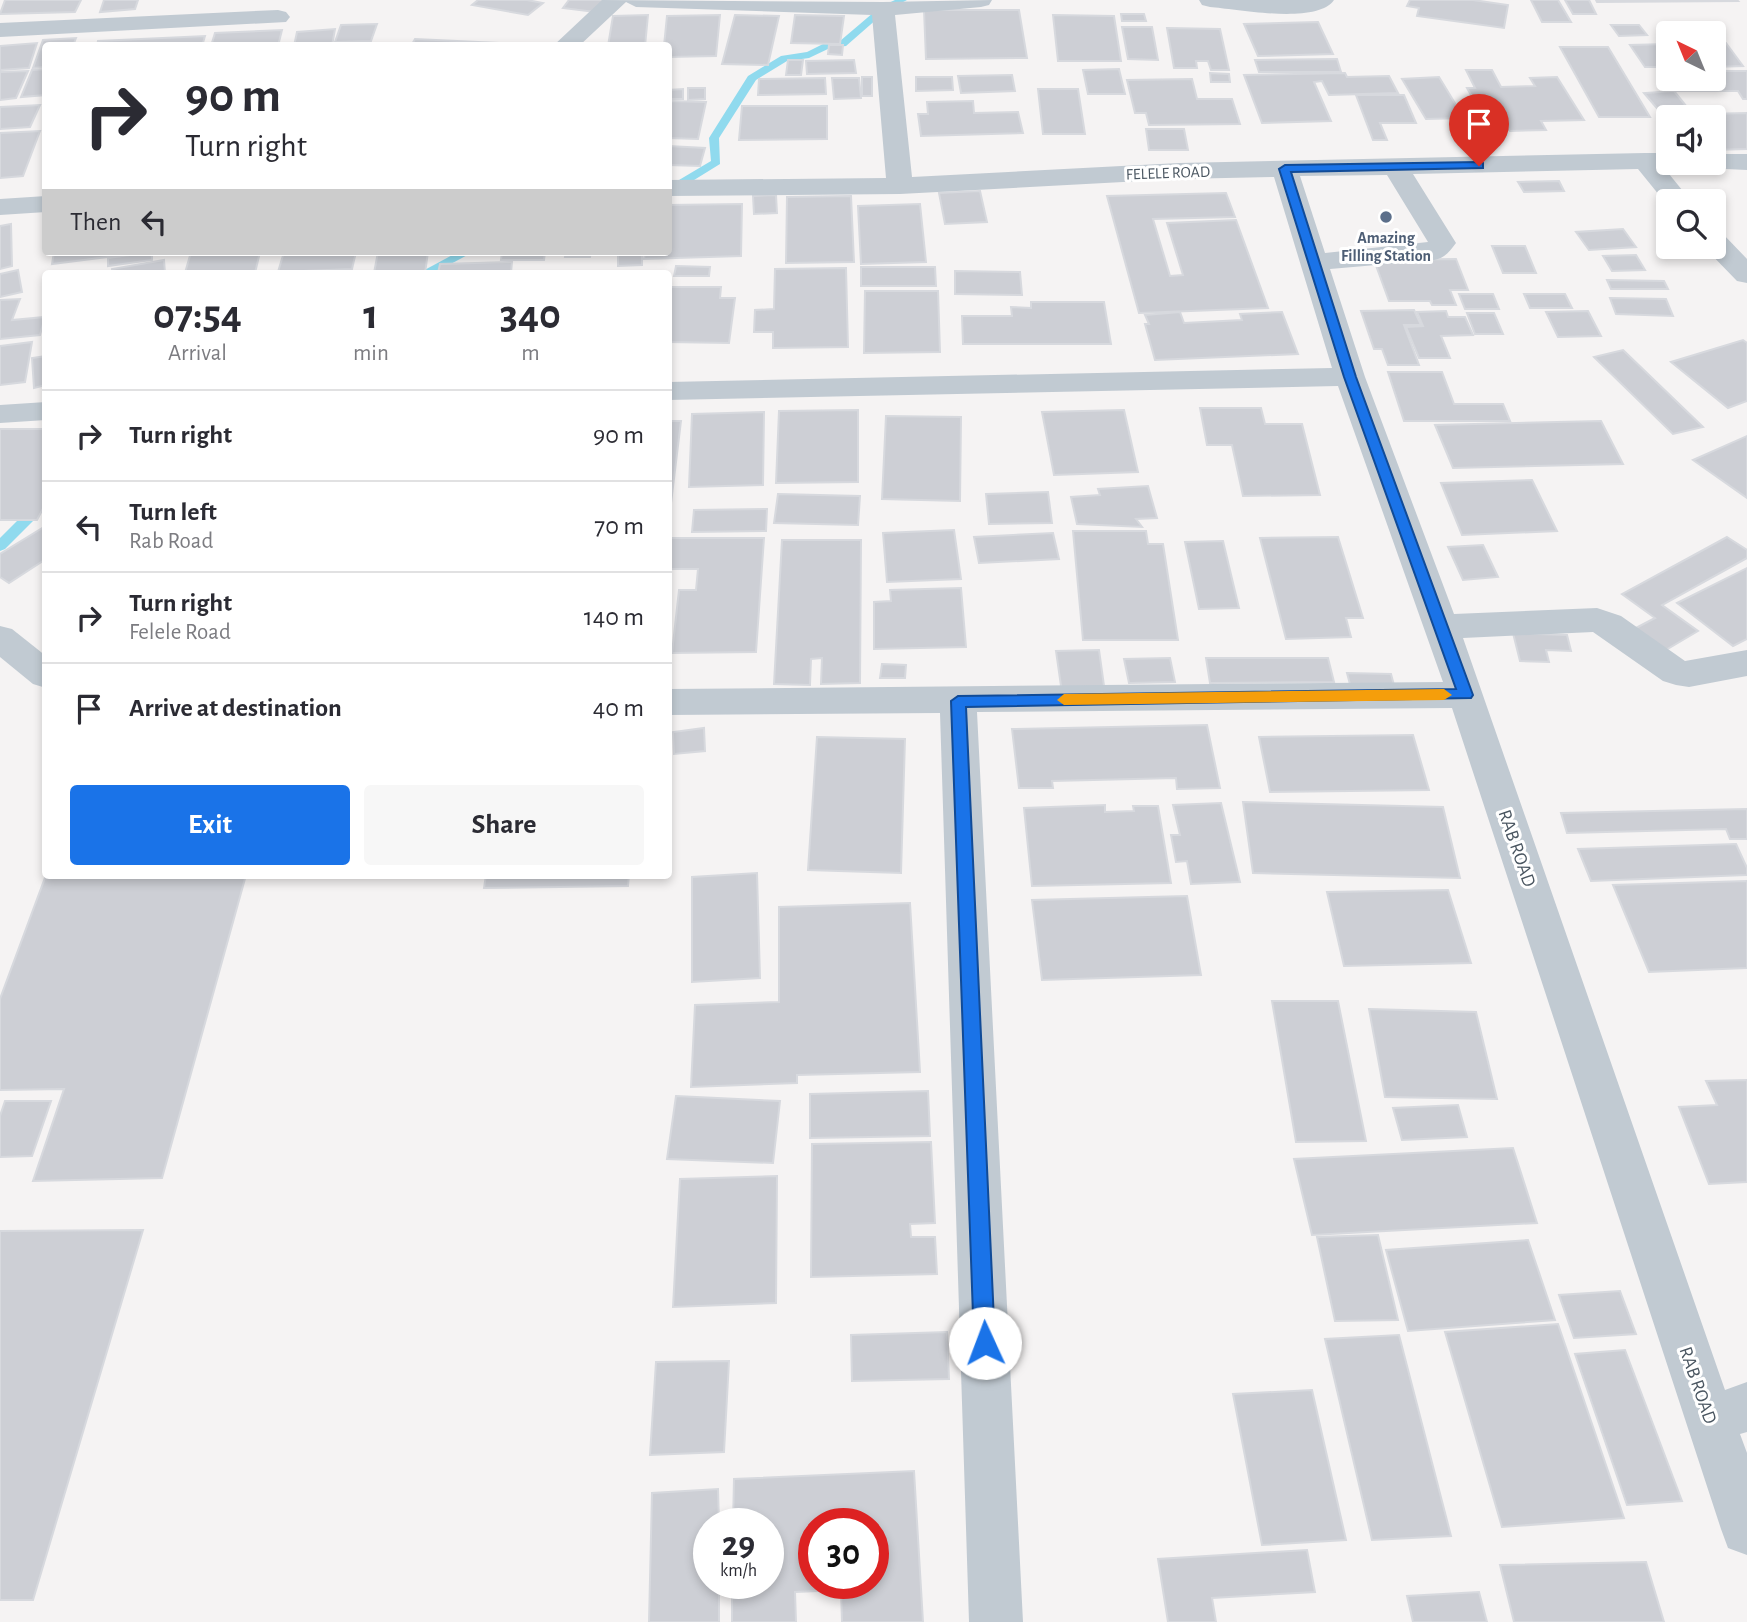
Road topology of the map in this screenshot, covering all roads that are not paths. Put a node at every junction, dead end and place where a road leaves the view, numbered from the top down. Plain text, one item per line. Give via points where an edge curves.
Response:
1 (616, 0) edge
2 (636, 0) edge
3 (981, 0) edge
4 (1210, 0) edge
5 (1323, 0) edge
6 (883, 9) junction
7 (278, 18) dead end
8 (0, 30) edge
9 (569, 42) edge
10 (1656, 161) edge
11 (1726, 162) edge
12 (1747, 162) edge
13 (1396, 168) junction
14 (1285, 169) junction
15 (900, 186) junction
16 (672, 188) edge
17 (42, 204) edge
18 (0, 206) edge
19 (1726, 253) edge
20 (1314, 262) junction
21 (1747, 275) edge
22 (1350, 377) junction
23 (672, 391) edge
24 (42, 411) edge
25 (0, 414) edge
26 (1441, 627) junction
27 (0, 638) edge
28 (1747, 663) edge
29 (42, 672) edge
30 (1466, 695) junction
31 (958, 701) junction
32 (672, 702) edge
33 (1729, 1414) edge
34 (1747, 1529) edge
35 (996, 1622) edge

1 - 9 street
2 - 6 street
3 - 6 street
4 - 5 street via 1288,6 1310,6
6 - 15 street
7 - 8 street
10 - 13 street, FELELE ROAD
11 - 12 street
13 - 14 street, FELELE ROAD
13 - 20 street via 1442,243 1434,252
14 - 15 street, FELELE ROAD
14 - 20 street, RAB ROAD
15 - 16 street, FELELE ROAD
17 - 18 street
19 - 21 street
20 - 22 street, RAB ROAD
22 - 23 street
22 - 26 street, RAB ROAD
24 - 25 street
26 - 28 street via 1597,620 1676,672 1689,674
26 - 30 street, RAB ROAD
27 - 29 street
30 - 31 street
30 - 33 street, RAB ROAD
31 - 32 street
31 - 35 street
33 - 34 street, RAB ROAD

